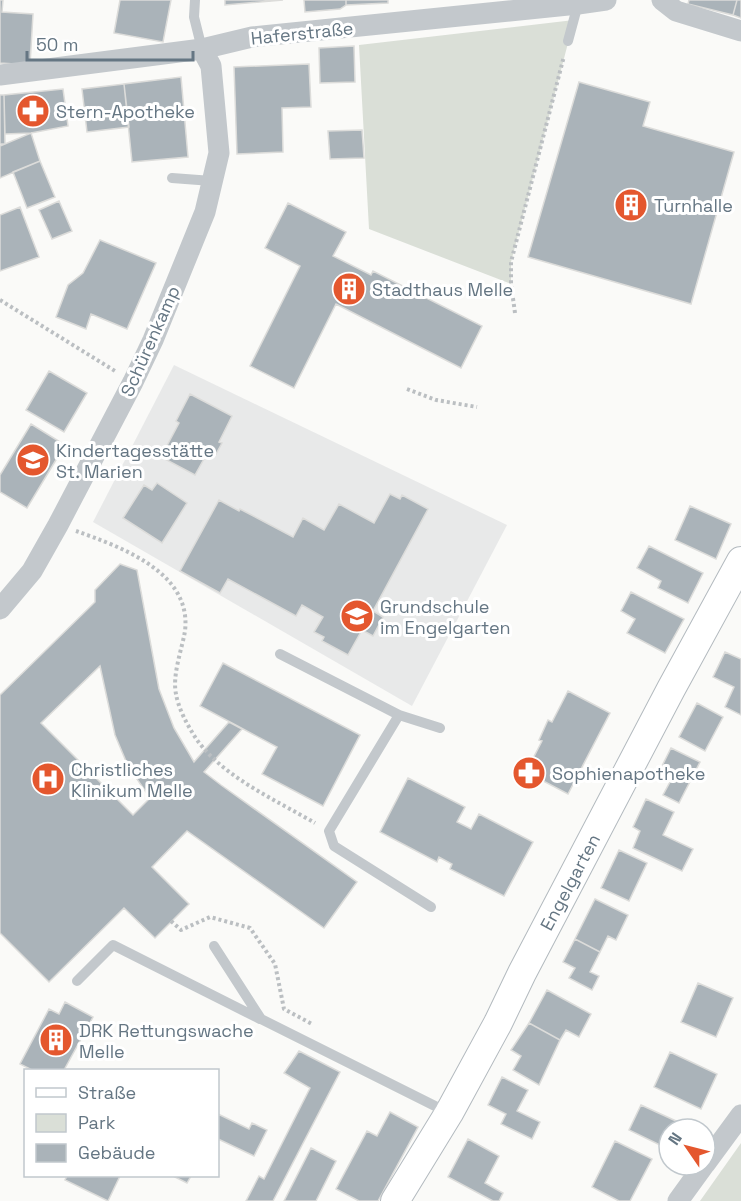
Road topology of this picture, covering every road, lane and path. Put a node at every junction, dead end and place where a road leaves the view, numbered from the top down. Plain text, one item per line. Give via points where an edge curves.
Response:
1 (195, 0) edge
2 (606, 0) edge
3 (662, 0) edge
4 (578, 4) junction
5 (741, 31) edge
6 (568, 41) joint
7 (201, 49) junction
8 (0, 75) edge
9 (172, 178) dead end
10 (212, 181) junction
11 (0, 300) edge
12 (515, 313) dead end
13 (134, 382) junction
14 (408, 389) dead end
15 (477, 407) dead end
16 (58, 525) junction
17 (741, 561) edge
18 (0, 609) edge
19 (280, 654) dead end
20 (399, 715) junction
21 (440, 728) dead end
22 (329, 831) junction
23 (431, 907) dead end
24 (171, 921) dead end
25 (214, 946) dead end
26 (77, 981) dead end
27 (261, 1019) junction
28 (314, 1025) dead end
29 (449, 1113) junction
30 (741, 1115) edge
31 (717, 1148) edge
32 (696, 1177) edge
33 (395, 1201) edge
34 (678, 1201) edge

1 - 7 lane via 194,17
2 - 4 street, Haferstraße
3 - 5 street via 676,11
4 - 6 lane
4 - 7 street, Haferstraße via 252,37
6 - 12 path via 511,262
7 - 8 street, Haferstraße
7 - 10 street, Schürenkamp via 211,66 219,153
9 - 10 lane
10 - 13 street, Schürenkamp via 205,212
11 - 13 path
13 - 16 street, Schürenkamp
14 - 15 path via 436,400
16 - 18 street, Schürenkamp via 32,571
16 - 22 path via 129,553 149,564 178,591 185,612 185,630 176,693 191,732 202,748 232,774
17 - 29 street, Engelgarten
19 - 20 lane
20 - 21 lane
20 - 22 lane
22 - 23 lane via 334,846
24 - 28 path via 181,930 210,917 250,928 275,964 284,1009
25 - 27 lane
26 - 27 lane via 113,945
27 - 29 lane
29 - 33 street, Engelgarten
30 - 31 street
32 - 34 street

